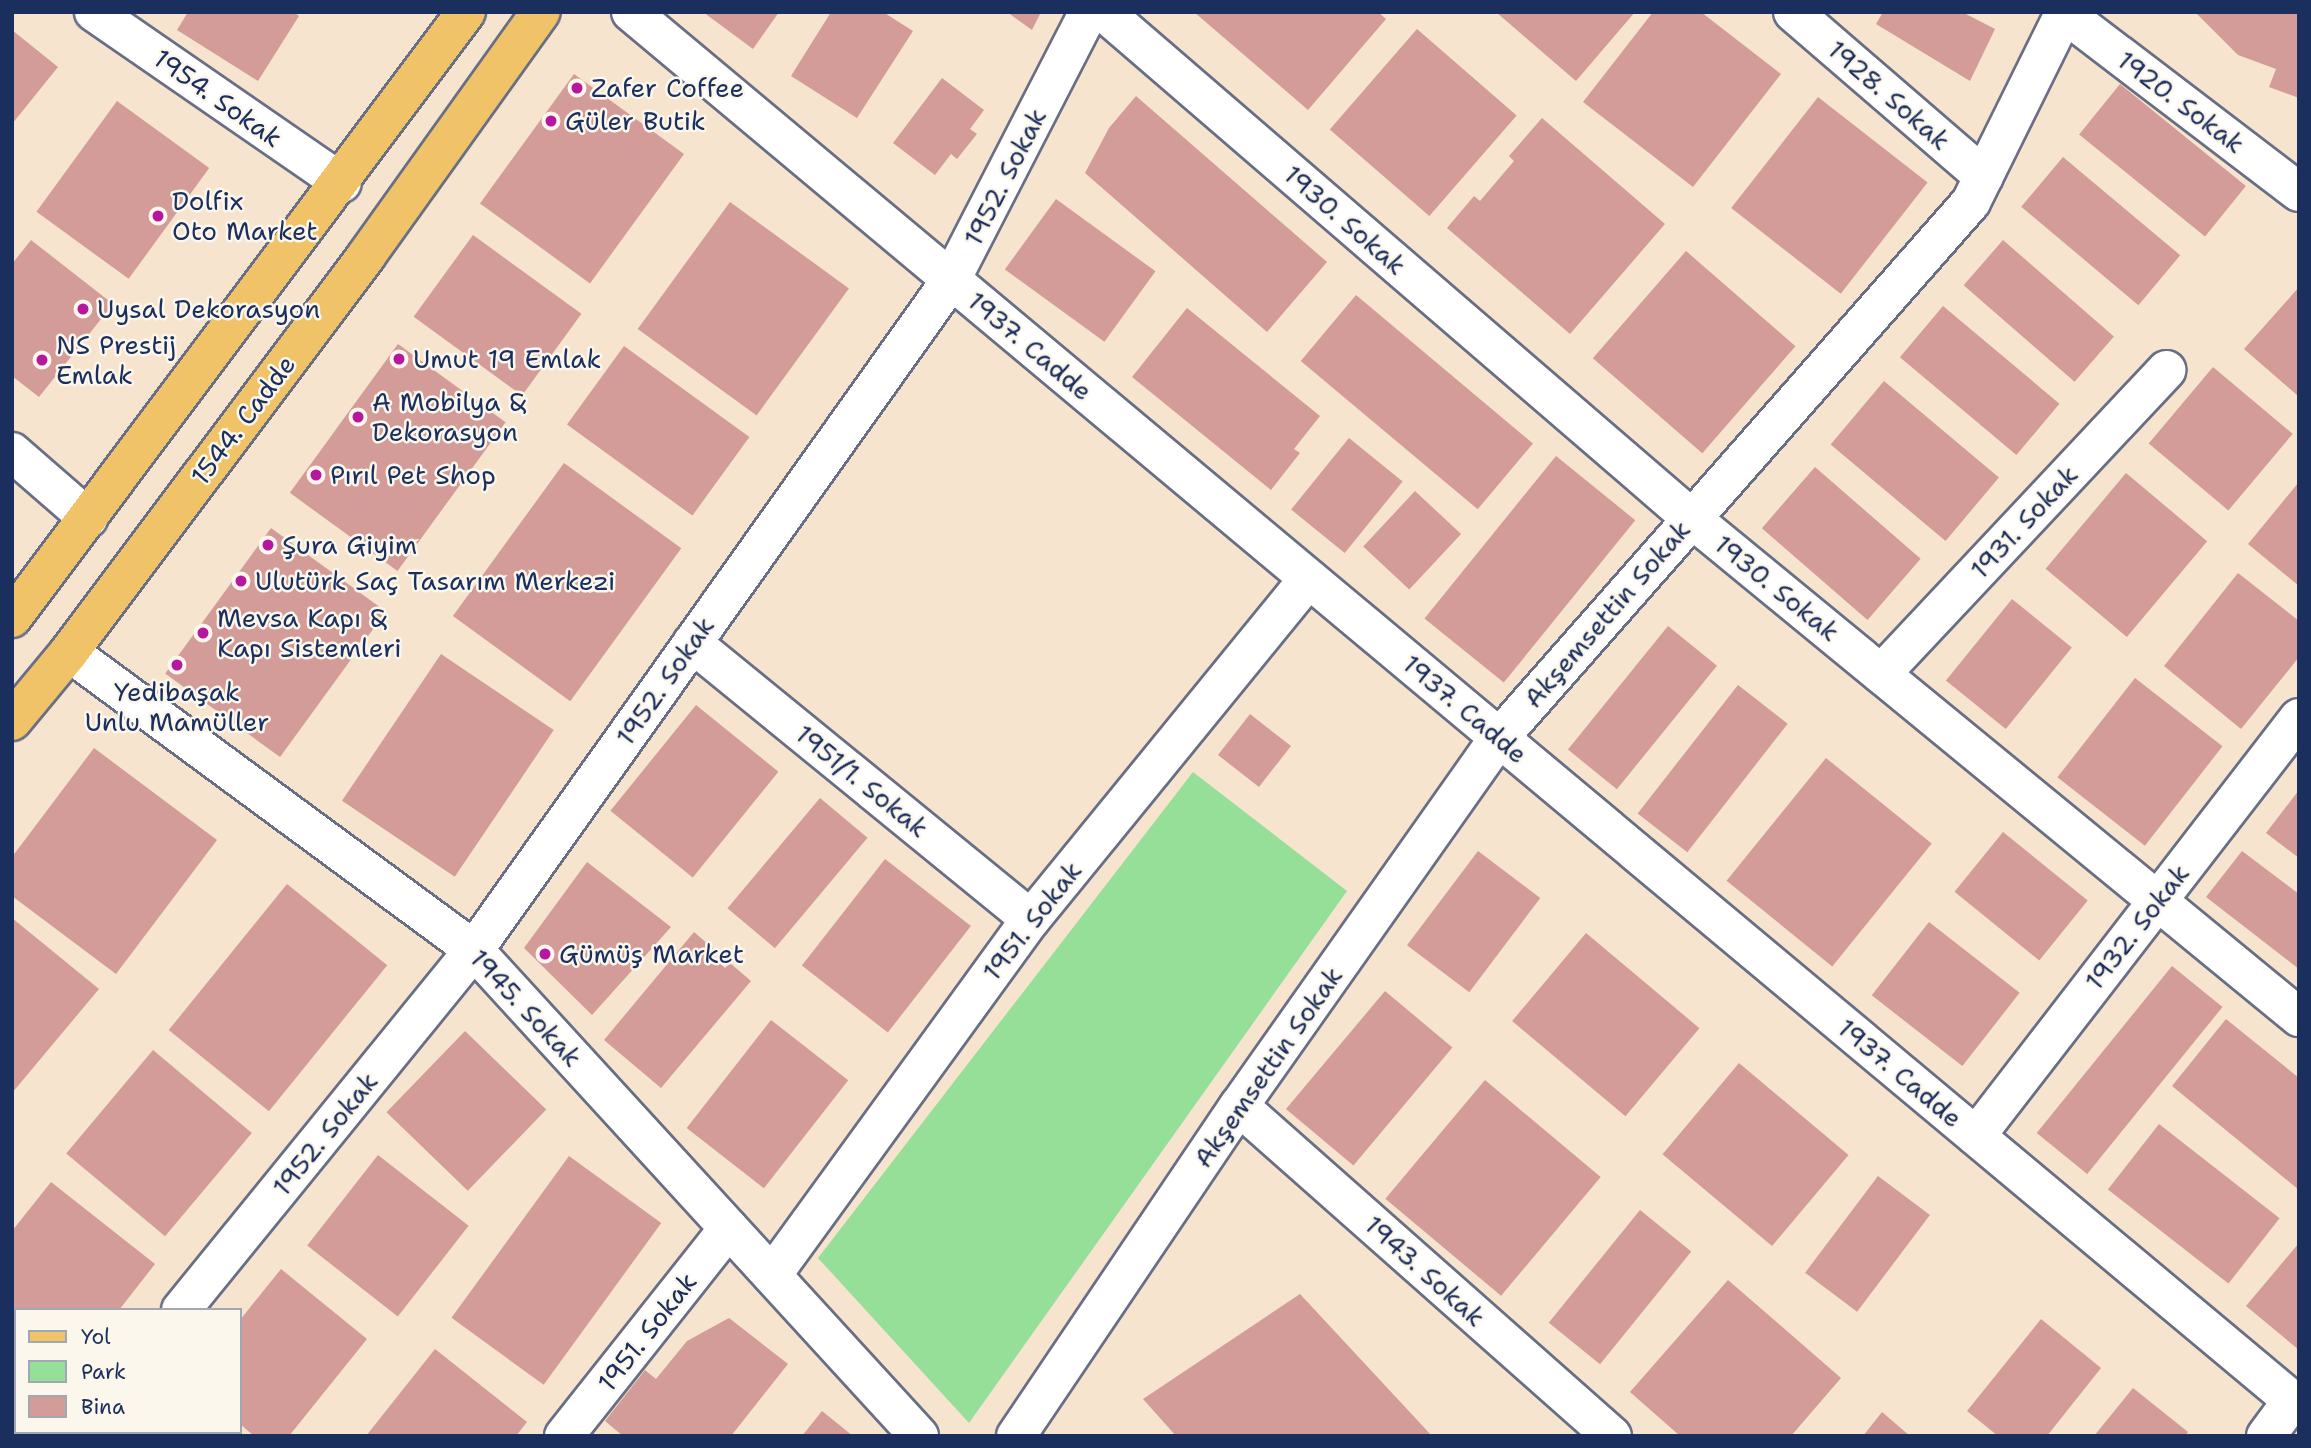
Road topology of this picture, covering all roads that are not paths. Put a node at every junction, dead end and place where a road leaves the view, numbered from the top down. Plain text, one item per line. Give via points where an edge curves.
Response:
1 (94, 12) edge
2 (466, 12) edge
3 (541, 12) edge
4 (631, 12) edge
5 (1090, 12) edge
6 (1104, 12) edge
7 (1793, 12) edge
8 (2064, 13) edge
9 (1984, 177) junction
10 (342, 183) junction
11 (2299, 192) edge
12 (951, 280) junction
13 (2166, 370) dead end
14 (12, 452) edge
15 (88, 518) junction
16 (1692, 518) junction
17 (1308, 579) junction
18 (12, 618) edge
19 (692, 643) junction
20 (69, 652) junction
21 (1881, 674) junction
22 (2299, 718) edge
23 (12, 721) edge
24 (1499, 738) junction
25 (2158, 901) junction
26 (1031, 919) junction
27 (474, 950) junction
28 (2299, 1017) edge
29 (1239, 1106) junction
30 (1976, 1136) junction
31 (729, 1228) junction
32 (772, 1275) junction
33 (183, 1308) edge
34 (2295, 1404) edge
35 (564, 1436) edge
36 (919, 1436) edge
37 (1016, 1436) edge
38 (1612, 1436) edge
39 (2266, 1436) edge

1 - 10 street, 1954. Sokak
2 - 10 main road
3 - 20 main road, 1544. Cadde
4 - 12 street, 1937. Cadde
5 - 12 street, 1952. Sokak
6 - 16 street, 1930. Sokak
7 - 9 street, 1928. Sokak
8 - 9 street, Akşemsettin Sokak
8 - 11 street, 1920. Sokak
9 - 16 street, Akşemsettin Sokak via 1971,202
10 - 15 main road
12 - 17 street, 1937. Cadde
12 - 19 street, 1952. Sokak
13 - 21 street, 1931. Sokak
14 - 15 street
15 - 18 main road
16 - 21 street, 1930. Sokak
16 - 24 street, Akşemsettin Sokak
17 - 24 street, 1937. Cadde
17 - 26 street, 1951. Sokak
19 - 26 street, 1951/1. Sokak
19 - 27 street, 1952. Sokak
20 - 23 main road, 1544. Cadde
20 - 27 street, 1945. Sokak
21 - 25 street, 1930. Sokak
22 - 25 street, 1932. Sokak
24 - 29 street, Akşemsettin Sokak
24 - 30 street, 1937. Cadde
25 - 28 street, 1930. Sokak
25 - 30 street, 1932. Sokak
26 - 32 street, 1951. Sokak
27 - 31 street, 1945. Sokak
27 - 33 street, 1952. Sokak
29 - 37 street, Akşemsettin Sokak
29 - 38 street, 1943. Sokak
30 - 34 street, 1937. Cadde
31 - 32 street, 1945. Sokak
31 - 35 street, 1951. Sokak
32 - 36 street, 1945. Sokak
34 - 39 street

